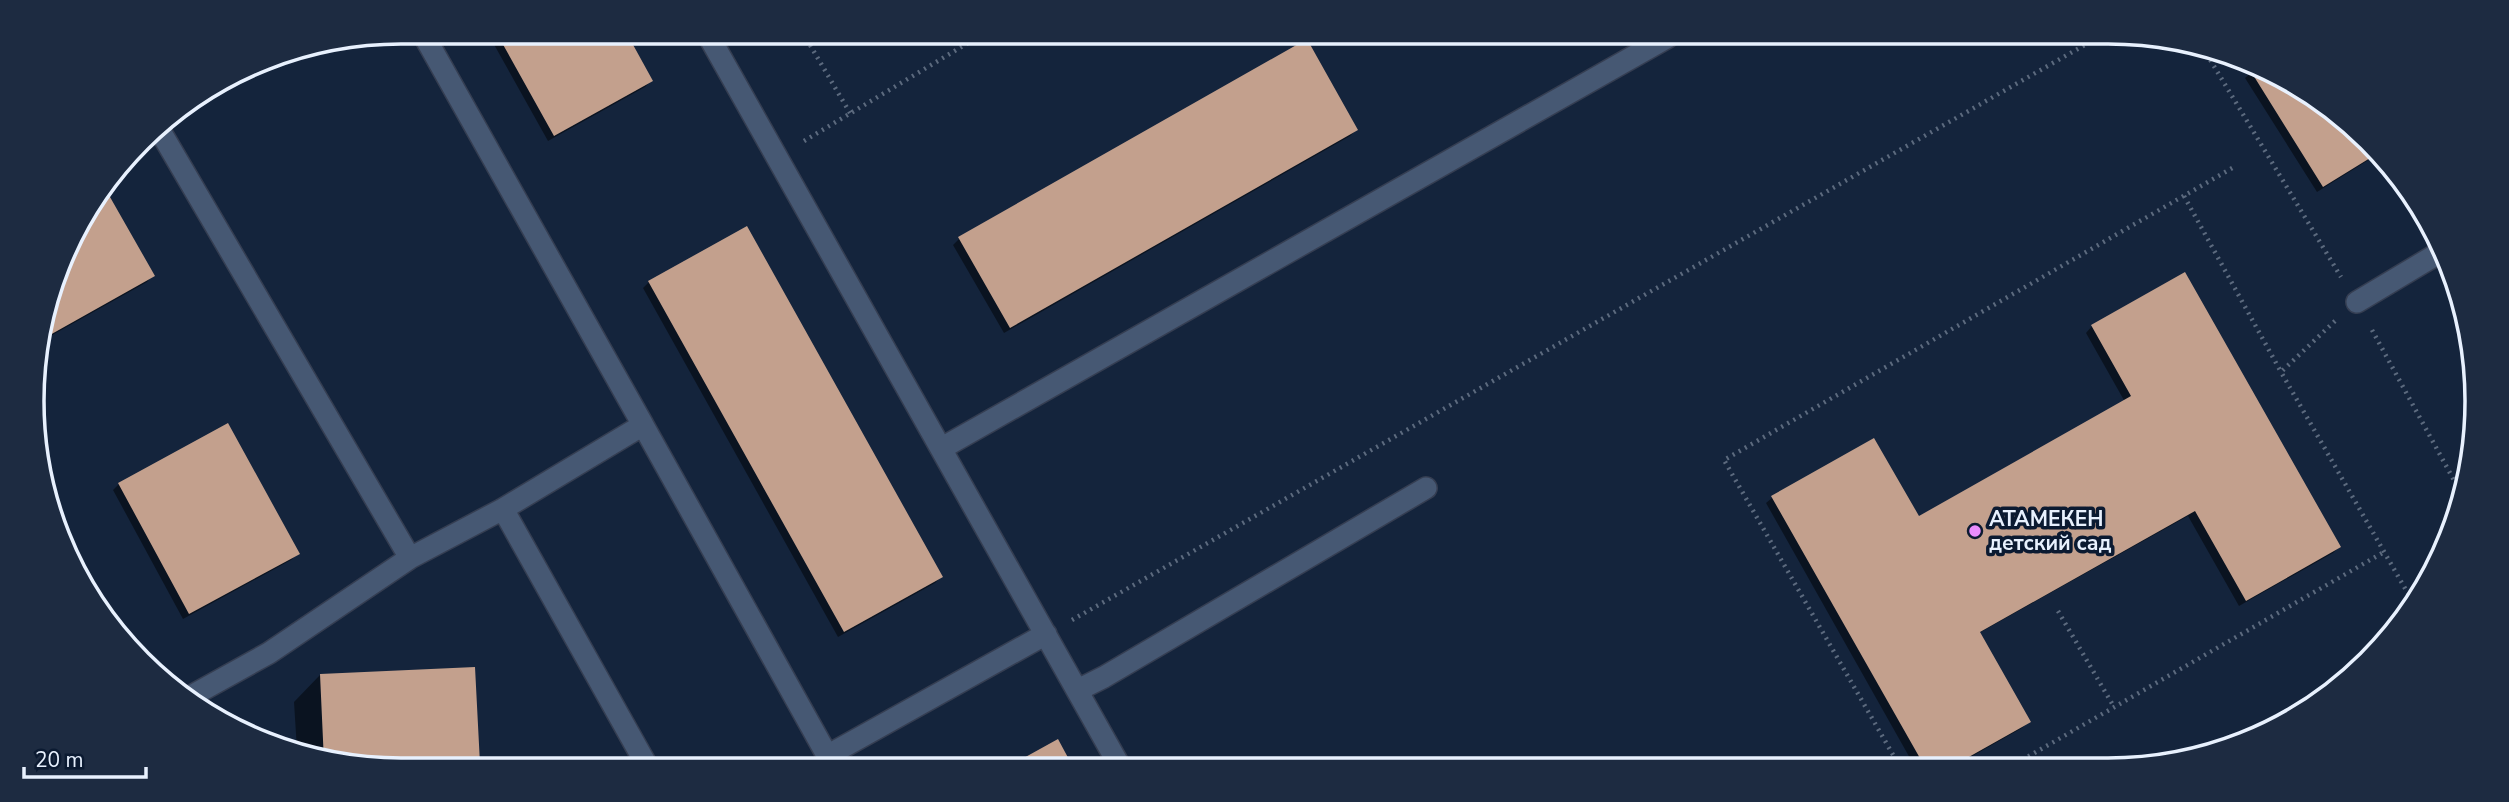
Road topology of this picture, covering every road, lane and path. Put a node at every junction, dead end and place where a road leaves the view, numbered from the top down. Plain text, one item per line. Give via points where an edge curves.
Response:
1 (429, 44) edge
2 (713, 44) edge
3 (809, 44) edge
4 (967, 44) edge
5 (1656, 44) edge
6 (2086, 44) edge
7 (2210, 59) edge
8 (850, 113) junction
9 (162, 135) edge
10 (777, 157) junction
11 (2234, 167) dead end
12 (2184, 196) junction
13 (2434, 256) edge
14 (2357, 302) junction
15 (2281, 372) junction
16 (643, 425) junction
17 (942, 448) junction
18 (2455, 483) edge
19 (1426, 488) dead end
20 (503, 509) junction
21 (2384, 552) junction
22 (410, 558) junction
23 (2408, 594) edge
24 (2058, 611) dead end
25 (1046, 634) junction
26 (1078, 690) junction
27 (196, 693) edge
28 (2114, 707) junction
29 (643, 758) edge
30 (829, 758) edge
31 (833, 758) edge
32 (1115, 758) edge
33 (1895, 758) edge
34 (2026, 758) edge

1 - 16 lane
2 - 10 lane
3 - 8 path
4 - 8 path
5 - 17 lane
6 - 25 path
7 - 14 path
8 - 10 path
9 - 22 lane
10 - 17 lane
11 - 12 path
12 - 15 path
12 - 33 path via 1724,460
13 - 14 lane
14 - 15 path
14 - 18 path
15 - 21 path
16 - 20 lane
16 - 30 lane
17 - 25 lane
19 - 26 lane
20 - 22 lane
20 - 29 lane
21 - 23 path
21 - 28 path
22 - 27 lane via 269,653
24 - 28 path
25 - 26 lane
25 - 31 lane
26 - 32 lane
28 - 34 path

